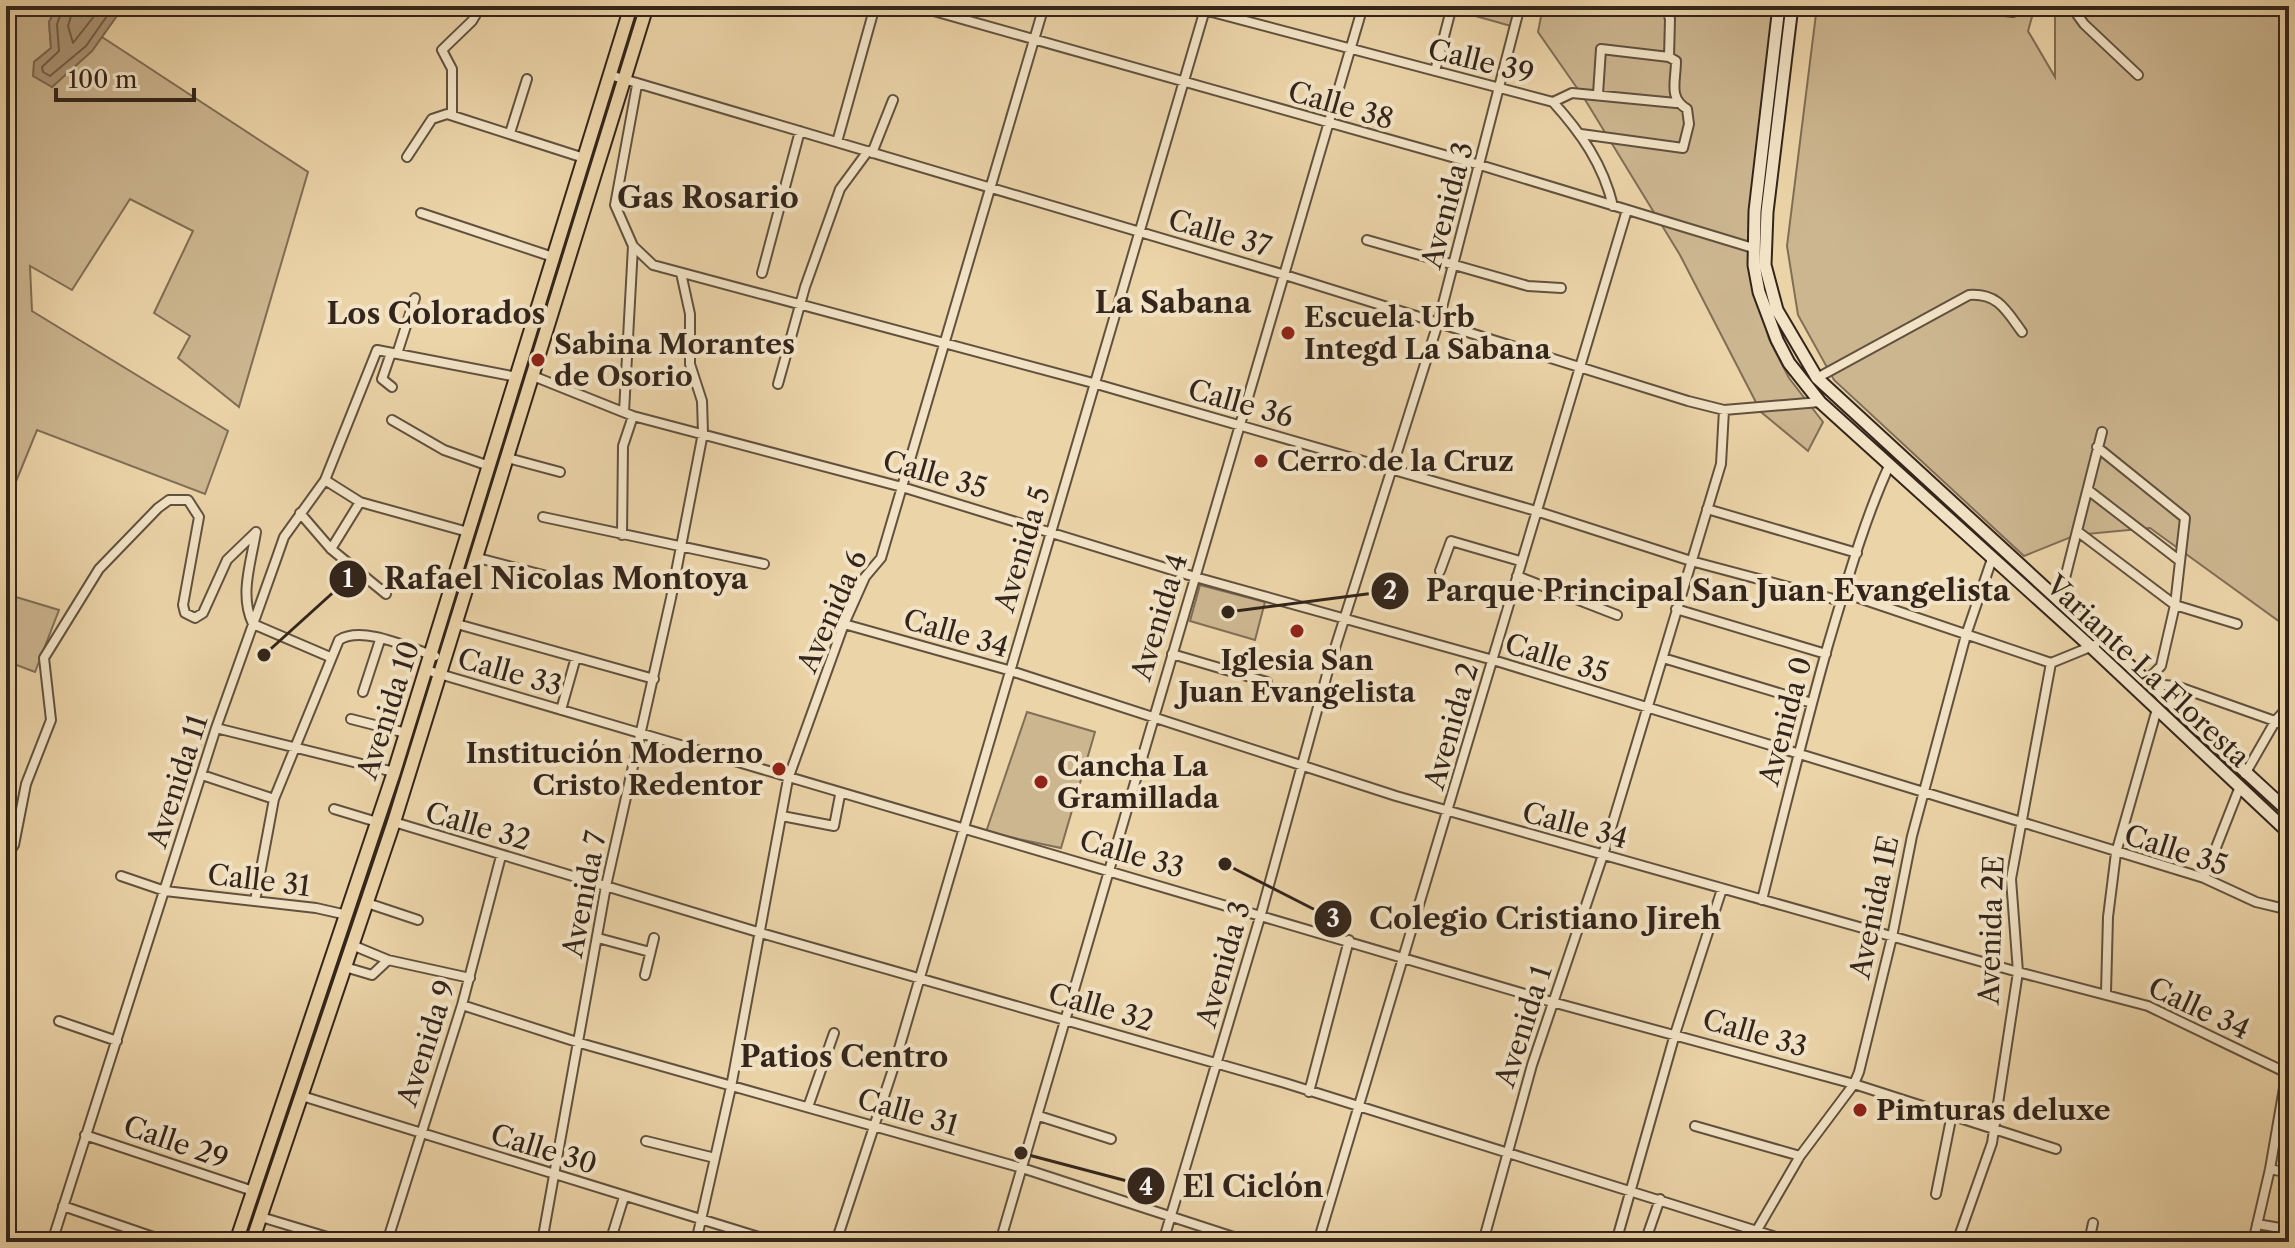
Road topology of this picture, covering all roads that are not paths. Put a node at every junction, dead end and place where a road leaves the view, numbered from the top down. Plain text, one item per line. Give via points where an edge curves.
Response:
1 (481, 6) edge
2 (631, 6) edge
3 (647, 6) edge
4 (875, 6) edge
5 (916, 6) edge
6 (1044, 6) edge
7 (1189, 6) edge
8 (1363, 6) edge
9 (1452, 6) edge
10 (1520, 6) edge
11 (1618, 6) edge
12 (1779, 6) edge
13 (1792, 6) edge
14 (1969, 6) edge
15 (2071, 6) edge
16 (1655, 7) edge
17 (1205, 8) edge
18 (2013, 12) dead end
19 (1034, 39) junction
20 (1350, 50) junction
21 (1669, 57) junction
22 (1435, 71) junction
23 (610, 75) junction
24 (2138, 75) dead end
25 (527, 79) dead end
26 (624, 80) junction
27 (1183, 83) junction
28 (637, 85) junction
29 (1501, 88) junction
30 (1598, 94) junction
31 (893, 100) dead end
32 (1553, 102) junction
33 (1676, 103) junction
34 (452, 115) junction
35 (1327, 124) junction
36 (800, 131) junction
37 (510, 133) junction
38 (1581, 134) junction
39 (837, 142) junction
40 (870, 152) junction
41 (407, 157) dead end
42 (584, 158) junction
43 (1480, 165) junction
44 (992, 187) junction
45 (1613, 206) junction
46 (1627, 210) junction
47 (1761, 212) junction
48 (421, 213) dead end
49 (1137, 231) junction
50 (1367, 240) dead end
51 (633, 246) junction
52 (1753, 248) junction
53 (553, 257) junction
54 (1455, 262) junction
55 (681, 273) junction
56 (762, 273) dead end
57 (1285, 275) junction
58 (1561, 288) dead end
59 (415, 298) dead end
60 (801, 304) junction
61 (1438, 323) junction
62 (2022, 332) dead end
63 (946, 342) junction
64 (394, 353) junction
65 (1578, 367) junction
66 (533, 376) junction
67 (517, 377) junction
68 (1817, 378) junction
69 (1093, 383) junction
70 (778, 384) dead end
71 (392, 387) dead end
72 (1820, 402) junction
73 (1724, 410) junction
74 (628, 414) junction
75 (392, 420) dead end
76 (1237, 425) junction
77 (2102, 432) dead end
78 (703, 433) junction
79 (2097, 447) junction
80 (508, 458) junction
81 (489, 466) junction
82 (1889, 466) junction
83 (1390, 468) junction
84 (560, 472) dead end
85 (325, 480) junction
86 (902, 487) junction
87 (2088, 490) junction
88 (360, 502) junction
89 (1707, 509) junction
90 (1536, 511) junction
91 (300, 513) junction
92 (543, 517) dead end
93 (2077, 531) junction
94 (468, 532) junction
95 (1051, 532) junction
96 (622, 535) junction
97 (680, 547) junction
98 (331, 549) junction
99 (1857, 553) junction
100 (478, 558) junction
101 (1992, 559) junction
102 (1520, 561) junction
103 (1691, 561) junction
104 (2180, 561) junction
105 (764, 564) dead end
106 (1440, 571) dead end
107 (1517, 576) junction
108 (1195, 577) junction
109 (566, 581) dead end
110 (386, 594) dead end
111 (1842, 597) junction
112 (2059, 602) junction
113 (2175, 605) junction
114 (1676, 609) junction
115 (1617, 615) dead end
116 (1345, 619) junction
117 (253, 624) junction
118 (457, 624) junction
119 (844, 624) junction
120 (2237, 624) dead end
121 (1966, 635) junction
122 (2102, 639) junction
123 (380, 640) junction
124 (2091, 647) junction
125 (431, 654) junction
126 (1172, 654) junction
127 (1826, 654) junction
128 (330, 657) junction
129 (576, 657) junction
130 (1663, 658) junction
131 (445, 659) junction
132 (1493, 660) junction
133 (2051, 663) junction
134 (426, 670) junction
135 (1008, 670) junction
136 (441, 675) junction
137 (654, 679) junction
138 (1267, 682) dead end
139 (2149, 682) junction
140 (363, 692) dead end
141 (1812, 703) junction
142 (2289, 706) edge
143 (1646, 709) junction
144 (2157, 709) junction
145 (561, 710) junction
146 (1152, 717) junction
147 (351, 719) dead end
148 (2276, 720) junction
149 (2289, 726) edge
150 (216, 728) junction
151 (406, 733) junction
152 (639, 733) junction
153 (294, 748) junction
154 (1797, 755) junction
155 (1301, 764) junction
156 (394, 772) junction
157 (2245, 774) junction
158 (202, 775) junction
159 (788, 779) junction
160 (2239, 789) junction
161 (1923, 794) junction
162 (840, 795) junction
163 (274, 799) junction
164 (334, 809) dead end
165 (1449, 812) junction
166 (2289, 812) edge
167 (782, 816) junction
168 (377, 822) junction
169 (394, 822) junction
170 (2020, 822) junction
171 (964, 831) junction
172 (2289, 833) edge
173 (2116, 853) junction
174 (1603, 855) junction
175 (501, 856) junction
176 (6, 857) edge
177 (1108, 869) junction
178 (121, 876) dead end
179 (2204, 878) junction
180 (606, 886) junction
181 (1722, 889) junction
182 (165, 891) junction
183 (1762, 900) junction
184 (255, 901) junction
185 (367, 903) junction
186 (2289, 910) edge
187 (1261, 914) junction
188 (347, 915) junction
189 (418, 920) dead end
190 (761, 933) junction
191 (1892, 937) junction
192 (598, 938) junction
193 (654, 938) dead end
194 (1349, 940) junction
195 (352, 945) junction
196 (650, 952) junction
197 (1405, 957) junction
198 (388, 960) junction
199 (345, 967) junction
200 (2018, 972) junction
201 (645, 975) dead end
202 (918, 977) junction
203 (470, 978) junction
204 (2106, 992) junction
205 (1552, 1002) junction
206 (462, 1005) junction
207 (1066, 1020) junction
208 (59, 1021) dead end
209 (834, 1033) dead end
210 (1675, 1034) junction
211 (117, 1041) junction
212 (580, 1043) junction
213 (2289, 1059) edge
214 (1217, 1064) junction
215 (2288, 1074) edge
216 (1854, 1084) junction
217 (731, 1087) junction
218 (1309, 1092) junction
219 (302, 1096) junction
220 (808, 1107) junction
221 (1358, 1107) junction
222 (1952, 1114) junction
223 (1039, 1116) junction
224 (875, 1125) junction
225 (1695, 1126) dead end
226 (1994, 1126) junction
227 (419, 1134) junction
228 (85, 1135) junction
229 (1111, 1139) dead end
230 (646, 1141) dead end
231 (2056, 1149) dead end
232 (1507, 1152) junction
233 (1800, 1156) junction
234 (715, 1158) junction
235 (1022, 1168) junction
236 (2270, 1169) junction
237 (2289, 1173) edge
238 (555, 1176) junction
239 (1632, 1190) junction
240 (253, 1191) junction
241 (1936, 1194) dead end
242 (624, 1197) junction
243 (1660, 1199) junction
244 (63, 1206) junction
245 (261, 1217) junction
246 (1171, 1217) junction
247 (701, 1218) junction
248 (2093, 1223) dead end
249 (2257, 1224) junction
250 (2280, 1228) dead end
251 (1757, 1230) junction
252 (2090, 1239) edge
253 (52, 1242) edge
254 (168, 1242) edge
255 (236, 1242) edge
256 (252, 1242) edge
257 (344, 1242) edge
258 (387, 1242) edge
259 (542, 1242) edge
260 (610, 1242) edge
261 (696, 1242) edge
262 (775, 1242) edge
263 (836, 1242) edge
264 (1000, 1242) edge
265 (1163, 1242) edge
266 (1249, 1242) edge
267 (1318, 1242) edge
268 (1483, 1242) edge
269 (1616, 1242) edge
270 (1645, 1242) edge
271 (1754, 1242) edge
272 (1792, 1242) edge
273 (1957, 1242) edge
274 (2120, 1242) edge
275 (2253, 1242) edge

1 - 34 street via 442,50 452,69
2 - 23 main road, Avenida 10
3 - 26 main road, Avenida 10
4 - 39 street
5 - 19 street, Calle 38
6 - 19 street, Avenida 6
7 - 17 street, Calle 39
8 - 20 street, Avenida 4
9 - 22 street
10 - 29 street, Avenida 3
11 - 16 street
12 - 47 main road, Variante La Floresta
13 - 47 main road, Variante La Floresta
14 - 18 street
15 - 24 street
16 - 21 street via 1670,19
17 - 20 street, Calle 39
17 - 27 street, Avenida 5
19 - 27 street, Calle 38
19 - 44 street, Avenida 6
20 - 22 street, Calle 39
20 - 35 street, Avenida 4
21 - 30 street via 1601,49
21 - 33 street via 1676,61
22 - 29 street, Calle 39
23 - 26 street, Calle 37
23 - 42 main road, Avenida 10
25 - 37 street
26 - 28 street, Calle 37
26 - 66 main road, Avenida 10
27 - 35 street, Calle 38
27 - 49 street, Avenida 5
28 - 36 street, Calle 37
28 - 51 street via 615,205
29 - 32 street, Calle 39
29 - 43 street, Avenida 3
30 - 32 street via 1572,93
30 - 33 street
31 - 40 street
32 - 38 street, Calle 39
33 - 38 street via 1687,109 1683,148
34 - 37 street
34 - 41 street via 432,119
35 - 43 street, Calle 38
35 - 57 street, Avenida 4
36 - 39 street, Calle 37
36 - 56 street
37 - 42 street
38 - 45 street, Calle 39
39 - 40 street, Calle 37
40 - 44 street, Calle 37
40 - 60 street via 840,189
42 - 53 main road, Avenida 10
43 - 45 street, Calle 38
43 - 54 street, Avenida 3
44 - 49 street, Calle 37
44 - 63 street, Avenida 6
45 - 46 street, Calle 38
46 - 52 street, Calle 38
46 - 65 street, Avenida 2
47 - 52 main road, Variante La Floresta
47 - 68 main road, Variante La Floresta via 1770,289 1789,335
48 - 53 street
49 - 57 street, Calle 37
49 - 69 street, Avenida 5
50 - 54 street
51 - 55 street, Calle 36 via 653,265
51 - 74 street
52 - 72 main road, Variante La Floresta via 1766,317 1789,363
53 - 67 main road, Avenida 10
54 - 58 street via 1528,286
54 - 61 street, Avenida 3
55 - 60 street, Calle 36
55 - 78 street, Avenida 7
57 - 61 street, Calle 37
57 - 76 street, Avenida 4
59 - 64 street
60 - 63 street, Calle 36
60 - 70 street
61 - 65 street, Calle 37
61 - 83 street, Avenida 3
62 - 68 street via 1997,299 1969,295
63 - 69 street, Calle 36
63 - 86 street, Avenida 6
64 - 67 street
64 - 71 street via 382,379
64 - 85 street, Avenida 11 via 377,350
65 - 73 street, Calle 37
65 - 90 street, Avenida 2
66 - 74 street, Calle 35
66 - 80 main road, Avenida 10
67 - 81 main road, Avenida 10
68 - 112 main road, Variante La Floresta
69 - 76 street, Calle 36
69 - 95 street, Avenida 5
72 - 73 street, Calle 37
72 - 82 main road, Variante La Floresta
73 - 89 street, Avenida 1 via 1721,464
74 - 78 street, Calle 35
74 - 96 street
75 - 81 street via 444,450
76 - 83 street, Calle 36
76 - 108 street, Avenida 4
77 - 79 street
78 - 86 street, Calle 35
78 - 97 street, Avenida 7
79 - 87 street
79 - 104 street via 2183,516
80 - 84 street
80 - 100 main road, Avenida 10
81 - 94 main road, Avenida 10
82 - 99 street, Avenida 0
82 - 101 main road, Variante La Floresta
83 - 90 street, Calle 36
83 - 116 street, Avenida 3
85 - 88 street
85 - 91 street, Avenida 11
86 - 95 street, Calle 35
86 - 119 street, Avenida 6 via 881,558 865,577
87 - 93 street
87 - 104 street
88 - 94 street
88 - 98 street
89 - 99 street
89 - 103 street, Avenida 1
90 - 102 street, Avenida 2
90 - 103 street, Calle 36
91 - 98 street
91 - 117 street, Avenida 11 via 284,537
92 - 96 street
93 - 112 street
93 - 113 street
94 - 125 main road, Avenida 10
95 - 108 street, Calle 35
95 - 135 street, Avenida 5
96 - 97 street
97 - 105 street
97 - 137 street, Avenida 7
98 - 110 street
99 - 111 street, Avenida 0
100 - 109 street
100 - 118 main road, Avenida 10
101 - 121 street, Avenida 1E
101 - 124 main road, Variante La Floresta
102 - 106 street via 1451,541
102 - 107 street, Avenida 2
103 - 111 street, Calle 36
103 - 114 street, Avenida 1
104 - 113 street
107 - 115 street
107 - 132 street, Avenida 2
108 - 116 street, Calle 35
108 - 126 street, Avenida 4
111 - 121 street, Calle 36
111 - 127 street, Avenida 0
112 - 122 main road, Variante La Floresta
113 - 120 street
113 - 139 street via 2161,666
114 - 127 street
114 - 130 street, Avenida 1
116 - 132 street, Calle 35
116 - 155 street, Avenida 3
117 - 128 street
117 - 150 street, Avenida 11
117 - 176 street via 245,594 256,532 227,560 203,613 191,619 183,594 199,517 192,503 177,498 158,508 113,552 44,658 51,720
118 - 129 street
118 - 131 main road, Avenida 10
119 - 135 street, Calle 34
119 - 159 street, Avenida 6
121 - 133 street, Calle 36
121 - 161 street, Avenida 1E
122 - 124 street
122 - 139 main road, Variante La Floresta
123 - 125 street, Calle 33
123 - 128 street, Calle 33 via 347,636
123 - 140 street
124 - 133 street
124 - 144 main road, Variante La Floresta
125 - 131 street, Calle 33
125 - 134 main road, Avenida 10
126 - 138 street
126 - 146 street, Avenida 4
127 - 141 street, Avenida 0
128 - 153 street
129 - 137 street
129 - 145 street
130 - 141 street
130 - 143 street, Avenida 1
131 - 136 main road, Avenida 10
132 - 143 street, Calle 35
132 - 165 street, Avenida 2
133 - 170 street, Avenida 2E
134 - 136 street, Calle 33
134 - 151 main road, Avenida 10
135 - 146 street, Calle 34
135 - 171 street, Avenida 5
136 - 145 street, Calle 33
136 - 169 main road, Avenida 10
137 - 152 street, Avenida 7
139 - 148 street
139 - 157 main road, Variante La Floresta
141 - 154 street, Avenida 0
142 - 148 street
143 - 154 street, Calle 35
143 - 174 street, Avenida 1
144 - 160 main road, Variante La Floresta
144 - 173 street
145 - 152 street, Calle 33
146 - 155 street, Calle 34
146 - 177 street, Avenida 4
147 - 151 street
148 - 149 street
148 - 157 street
150 - 153 street
150 - 158 street, Avenida 11
151 - 156 main road, Avenida 10
152 - 159 street, Calle 33
152 - 180 street, Avenida 7
153 - 156 street
153 - 163 street
154 - 161 street, Calle 35
154 - 183 street, Avenida 0
155 - 165 street, Calle 34
155 - 187 street, Avenida 3
156 - 168 main road, Avenida 10
157 - 166 main road, Variante La Floresta
158 - 163 street
158 - 182 street, Avenida 11
159 - 162 street, Calle 33
159 - 167 street, Avenida 6
160 - 172 main road, Variante La Floresta
160 - 179 street
161 - 170 street, Calle 35
161 - 191 street, Avenida 1E
162 - 167 street via 834,826
162 - 171 street, Calle 33
163 - 184 street
164 - 168 street
165 - 174 street, Calle 34
165 - 197 street, Avenida 2
167 - 190 street, Avenida 6
168 - 188 main road, Avenida 10
169 - 175 street, Calle 32
169 - 185 main road, Avenida 10
170 - 173 street, Calle 35
170 - 200 street, Avenida 2E via 2011,879
171 - 177 street, Calle 33
171 - 202 street, Avenida 5
173 - 179 street, Calle 35
173 - 204 street
174 - 181 street, Calle 34
174 - 205 street, Avenida 1
175 - 180 street, Calle 32
175 - 203 street, Avenida 9
177 - 187 street, Calle 33
177 - 207 street, Avenida 4
178 - 182 street, Calle 31
179 - 186 street, Calle 35 via 2256,902
180 - 190 street, Calle 32
180 - 192 street, Avenida 7
181 - 183 street, Calle 34
181 - 210 street
182 - 184 street, Calle 31
182 - 211 street, Avenida 11
183 - 191 street, Calle 34
184 - 188 street, Calle 31
185 - 189 street
185 - 195 main road, Avenida 10
187 - 194 street, Calle 33
187 - 214 street, Avenida 3
188 - 240 main road, Avenida 10
190 - 202 street, Calle 32
190 - 217 street, Avenida 6
191 - 200 street, Calle 34
191 - 216 street, Avenida 1E
192 - 196 street
192 - 212 street, Avenida 7
193 - 196 street
194 - 197 street, Calle 33
194 - 218 street
195 - 198 street
195 - 199 main road, Avenida 10
196 - 201 street
197 - 205 street, Calle 33
197 - 221 street, Avenida 2
198 - 199 street via 372,975
198 - 203 street
199 - 219 main road, Avenida 10
200 - 204 street, Calle 34
200 - 226 street, Avenida 2E
202 - 207 street, Calle 32
202 - 224 street, Avenida 5
203 - 206 street, Avenida 9
204 - 215 street, Calle 34 via 2148,1006
205 - 210 street, Calle 33
205 - 232 street, Avenida 1
206 - 212 street, Calle 31
206 - 227 street, Avenida 9
207 - 214 street, Calle 32
207 - 223 street, Avenida 4
208 - 211 street
209 - 220 street
210 - 216 street, Calle 33
210 - 239 street
211 - 228 street, Avenida 11
212 - 217 street, Calle 31
212 - 238 street, Avenida 7
213 - 215 street
214 - 218 street, Calle 32
214 - 246 street, Avenida 3
215 - 236 street
216 - 222 street, Calle 33
216 - 233 street, Avenida 1E
217 - 220 street, Calle 31
217 - 234 street, Avenida 6
218 - 221 street, Calle 32
219 - 227 street, Calle 30
219 - 245 main road, Avenida 10
220 - 224 street, Calle 31
221 - 232 street, Calle 32
221 - 267 street, Avenida 2
222 - 226 street, Calle 33
222 - 241 street
223 - 229 street
223 - 235 street, Avenida 4
224 - 235 street, Calle 31
224 - 263 street, Avenida 5
225 - 233 street
226 - 231 street, Calle 33
226 - 273 street, Avenida 2E
227 - 238 street, Calle 30
227 - 258 street, Avenida 9
228 - 240 street, Calle 29
228 - 244 street, Avenida 11
230 - 234 street
232 - 239 street, Calle 32
232 - 268 street, Avenida 1
233 - 251 street, Avenida 1E
234 - 247 street, Avenida 6
235 - 246 street, Calle 31
235 - 264 street, Avenida 4
236 - 237 street
236 - 249 street
238 - 242 street, Calle 30
238 - 259 street, Avenida 7
239 - 243 street, Calle 32
239 - 269 street
240 - 255 main road, Avenida 10
242 - 247 street, Calle 30
242 - 260 street
243 - 251 street, Calle 32
243 - 270 street
244 - 253 street, Avenida 11
244 - 254 street
245 - 256 main road, Avenida 10
245 - 257 street
246 - 265 street, Avenida 3
246 - 266 street, Calle 31
247 - 261 street, Avenida 6
247 - 262 street, Calle 30
248 - 252 street
249 - 250 street
249 - 275 street
251 - 271 street, Avenida 1E
251 - 272 street, Calle 32
252 - 274 street

